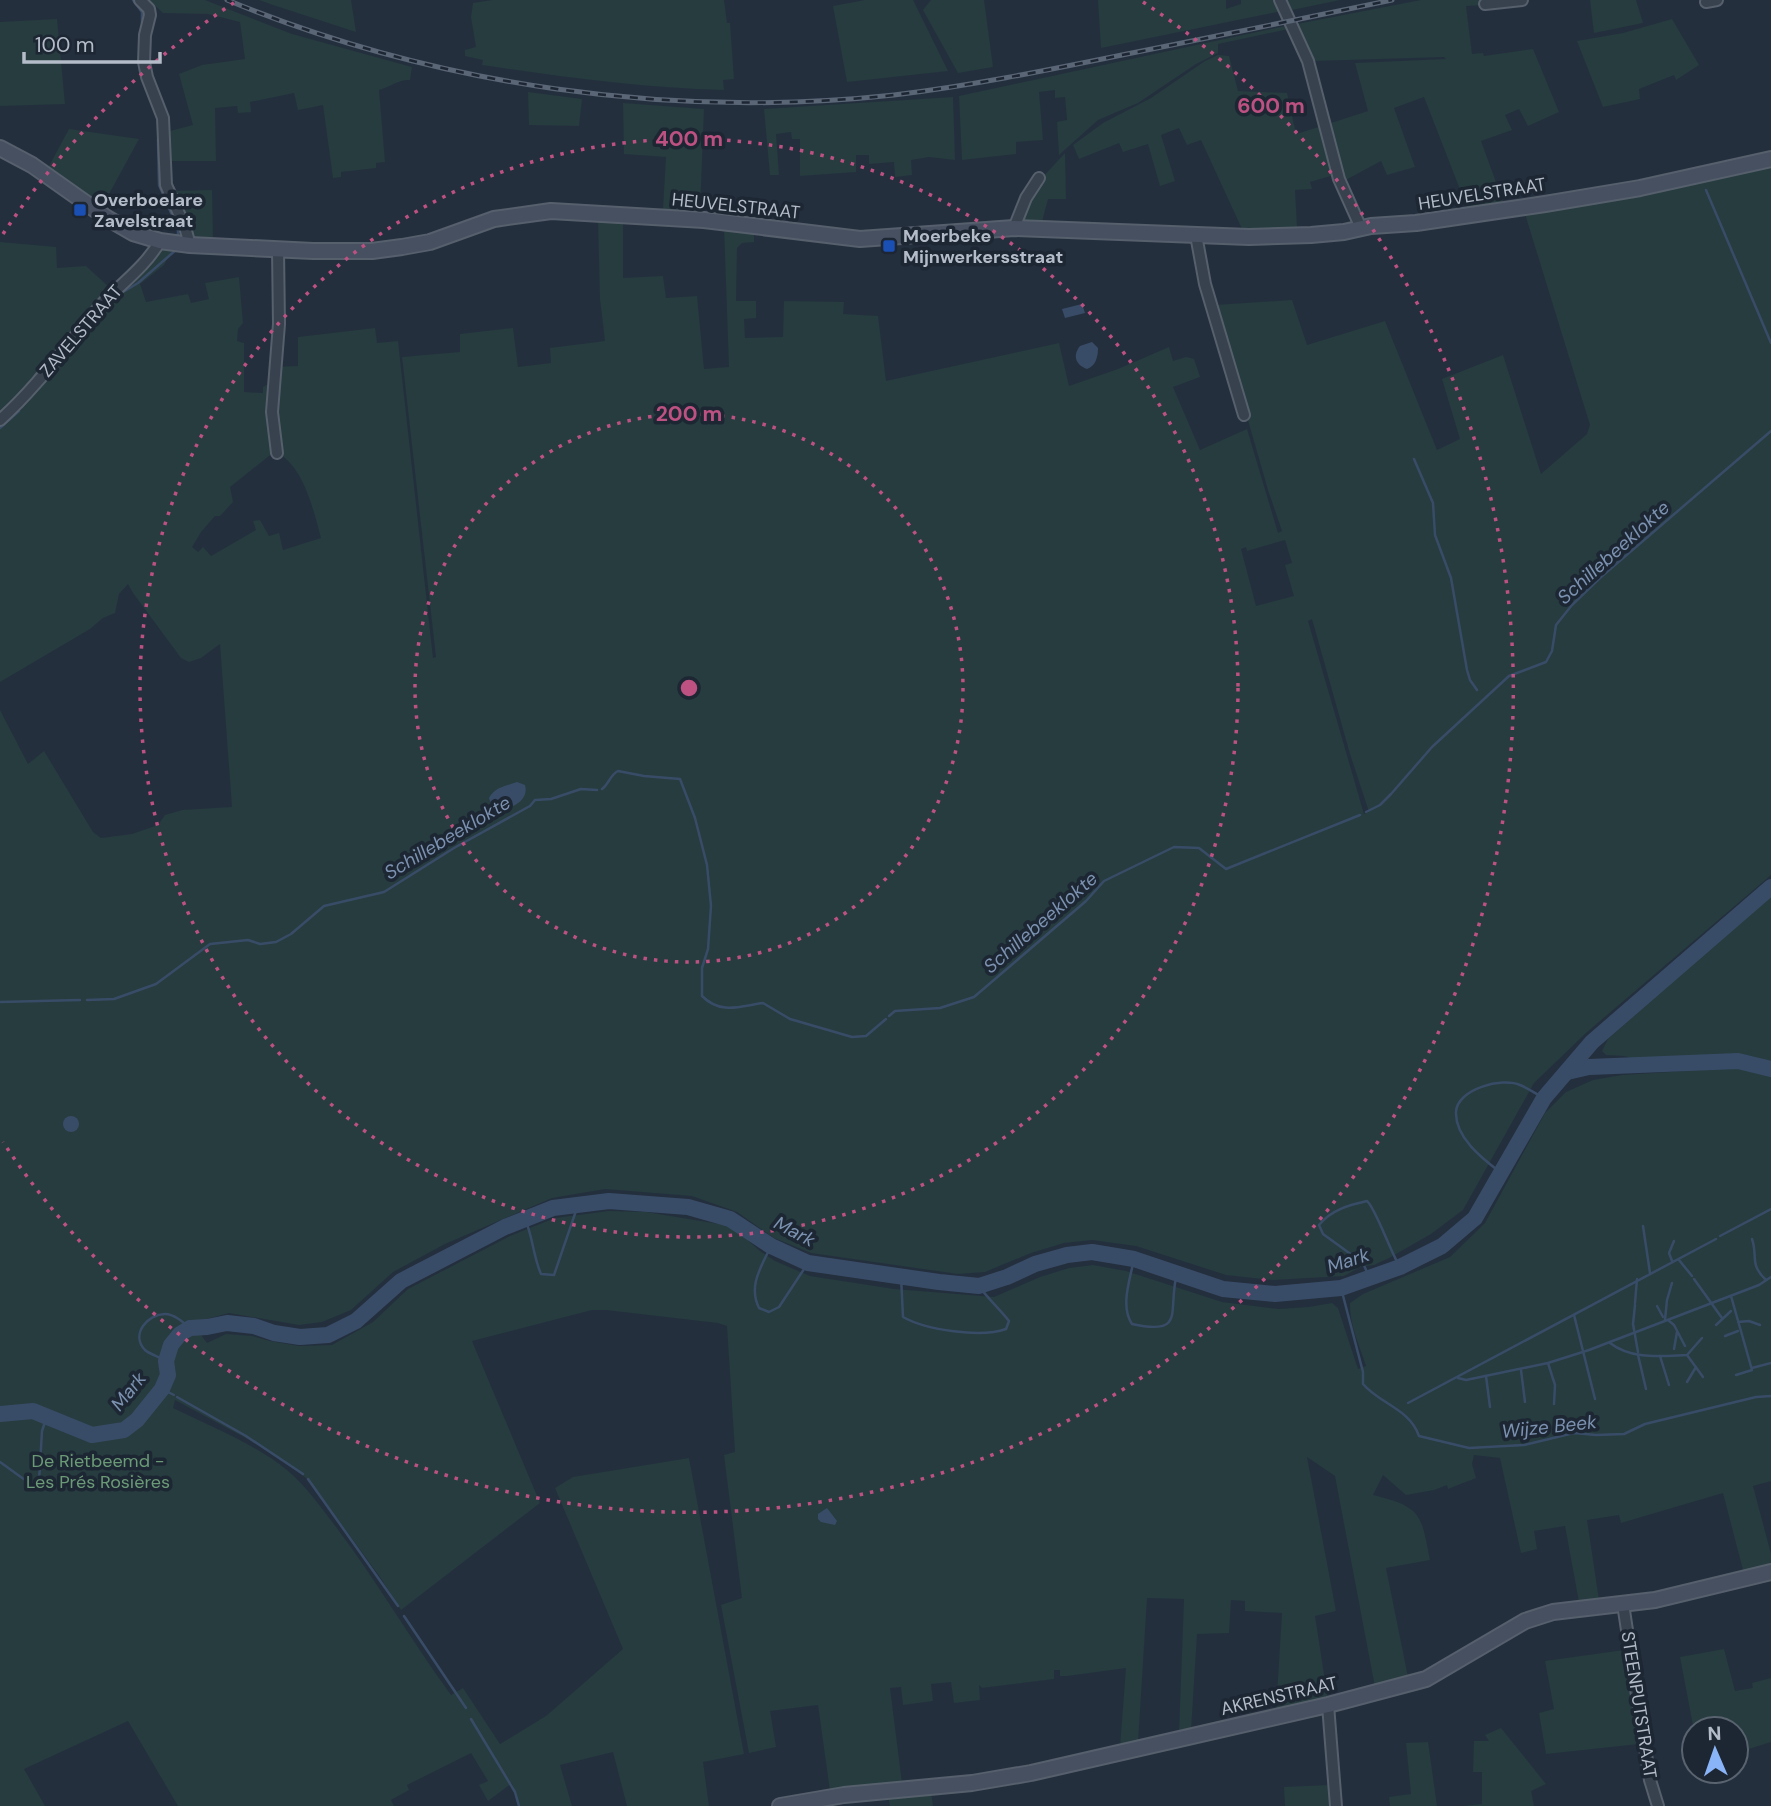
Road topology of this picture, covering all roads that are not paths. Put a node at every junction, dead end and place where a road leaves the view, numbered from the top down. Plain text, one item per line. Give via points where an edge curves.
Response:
1 (140, 0) edge
2 (1280, 0) edge
3 (1522, 0) edge
4 (1485, 4) dead end
5 (0, 148) edge
6 (1771, 159) edge
7 (1039, 178) dead end
8 (1014, 228) junction
9 (1361, 228) junction
10 (1196, 235) junction
11 (160, 241) junction
12 (184, 244) junction
13 (278, 250) junction
14 (1244, 415) dead end
15 (0, 420) edge
16 (277, 453) dead end
17 (1771, 1572) edge
18 (1623, 1604) junction
19 (1328, 1705) junction
20 (780, 1806) edge
21 (1336, 1806) edge
22 (1658, 1806) edge

1 - 12 street via 149,9 144,62 163,118 166,185 185,228
2 - 9 street via 1308,61 1339,179
3 - 4 street
5 - 11 street, HEUVELSTRAAT via 119,226
6 - 9 street, HEUVELSTRAAT via 1545,204
7 - 8 street
8 - 10 street, HEUVELSTRAAT
8 - 13 street, HEUVELSTRAAT via 860,239 704,220 551,211 494,219 402,247
9 - 10 street, HEUVELSTRAAT via 1285,236
10 - 14 street via 1205,284
11 - 12 street, HEUVELSTRAAT
11 - 15 street, ZAVELSTRAAT
12 - 13 street, HEUVELSTRAAT
13 - 16 street via 279,324 272,412
17 - 18 street, AKRENSTRAAT
18 - 19 street, AKRENSTRAAT via 1580,1607 1525,1620 1426,1679
18 - 22 street, STEENPUTSTRAAT
19 - 20 street, AKRENSTRAAT via 1031,1773
19 - 21 street

